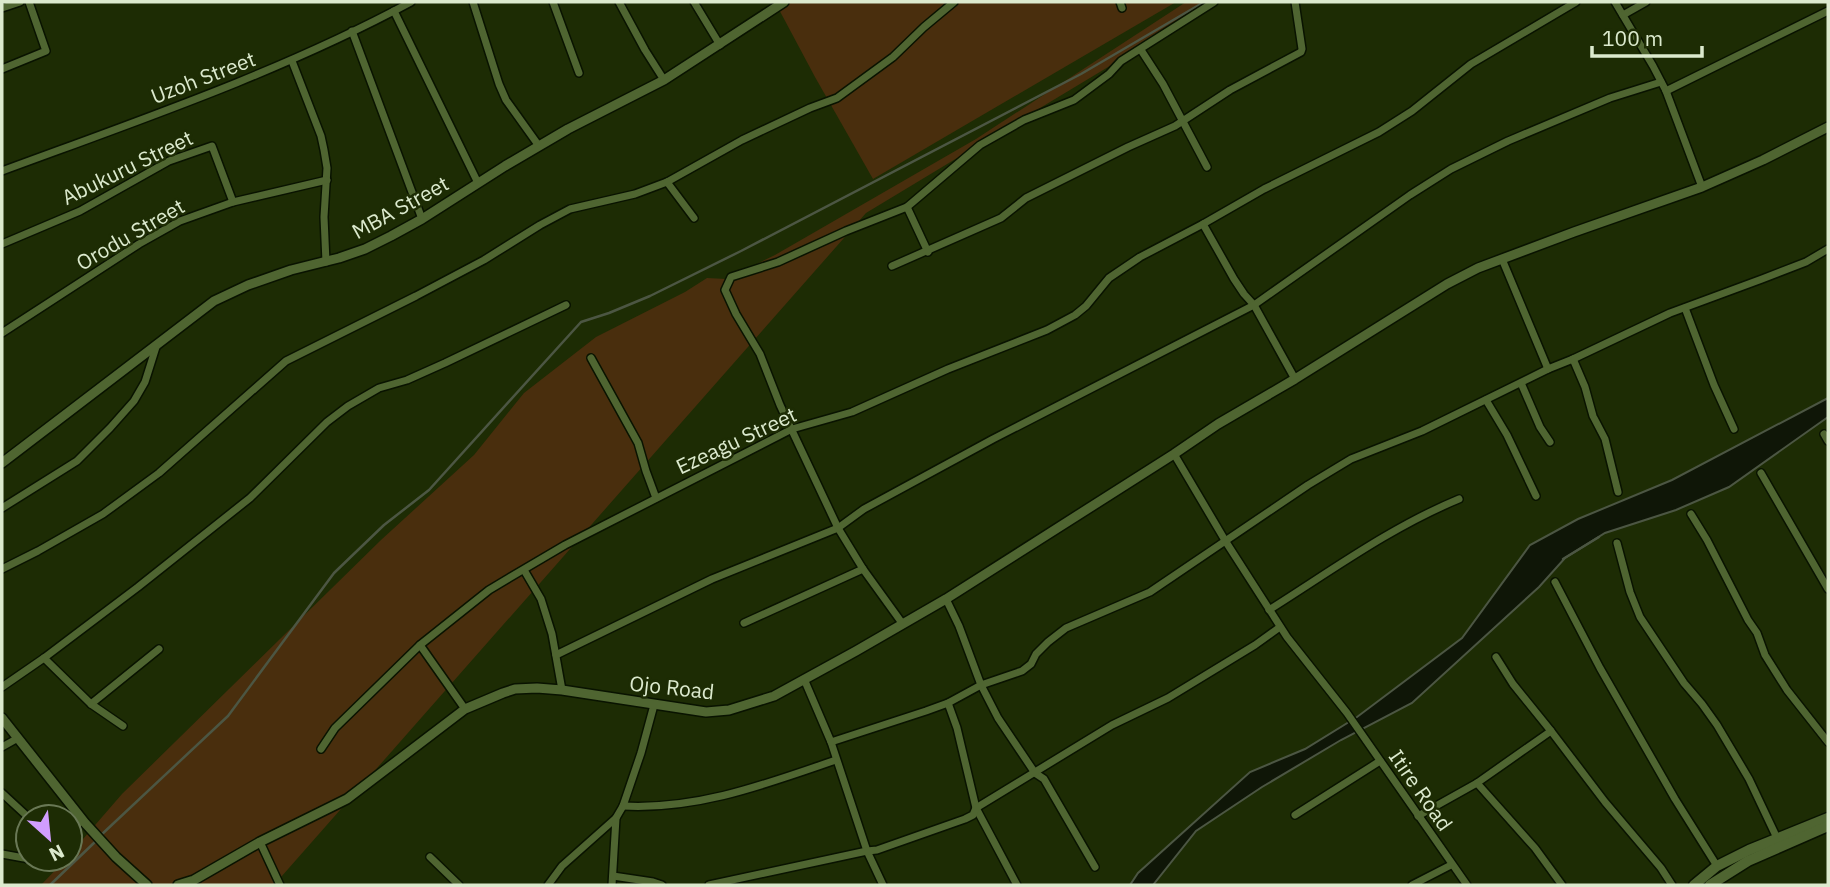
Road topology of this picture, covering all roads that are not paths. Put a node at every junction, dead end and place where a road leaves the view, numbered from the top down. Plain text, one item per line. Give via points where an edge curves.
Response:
1 (20, 2) edge
2 (29, 2) edge
3 (411, 2) edge
4 (473, 2) edge
5 (552, 2) edge
6 (619, 2) edge
7 (694, 2) edge
8 (784, 2) edge
9 (954, 2) edge
10 (1214, 2) edge
11 (1295, 2) edge
12 (1576, 2) edge
13 (1615, 2) edge
14 (1646, 2) edge
15 (2, 8) edge
16 (394, 11) junction
17 (1828, 11) edge
18 (1623, 15) junction
19 (352, 31) junction
20 (720, 45) junction
21 (1141, 50) junction
22 (292, 61) junction
23 (2, 69) edge
24 (579, 73) dead end
25 (664, 80) junction
26 (1661, 82) junction
27 (1666, 91) junction
28 (1183, 121) junction
29 (1828, 127) edge
30 (539, 146) junction
31 (1207, 167) dead end
32 (2, 172) edge
33 (327, 180) junction
34 (667, 182) junction
35 (478, 183) junction
36 (1702, 187) junction
37 (233, 202) junction
38 (907, 207) junction
39 (694, 218) dead end
40 (422, 219) junction
41 (1203, 224) junction
42 (2, 244) edge
43 (1828, 249) edge
44 (928, 252) junction
45 (1502, 259) junction
46 (326, 262) junction
47 (892, 267) dead end
48 (566, 305) dead end
49 (1254, 305) junction
50 (1685, 308) junction
51 (2, 333) edge
52 (157, 344) junction
53 (591, 358) dead end
54 (1573, 359) junction
55 (1548, 369) junction
56 (1295, 379) junction
57 (1521, 383) junction
58 (1486, 400) junction
59 (792, 429) junction
60 (1734, 429) dead end
61 (1550, 442) dead end
62 (1174, 454) junction
63 (2, 463) edge
64 (1761, 473) dead end
65 (1618, 492) dead end
66 (1536, 496) dead end
67 (656, 498) junction
68 (1460, 499) dead end
69 (2, 508) edge
70 (1691, 514) dead end
71 (838, 528) junction
72 (1226, 542) junction
73 (1617, 543) dead end
74 (2, 569) edge
75 (863, 569) junction
76 (524, 570) junction
77 (1555, 582) dead end
78 (1828, 589) edge
79 (946, 598) junction
80 (1269, 610) junction
81 (744, 623) dead end
82 (902, 624) junction
83 (1280, 627) junction
84 (420, 645) junction
85 (159, 649) dead end
86 (556, 655) junction
87 (1496, 657) dead end
88 (44, 658) junction
89 (804, 679) junction
90 (981, 685) junction
91 (2, 687) edge
92 (562, 690) junction
93 (948, 703) junction
94 (91, 704) junction
95 (654, 705) junction
96 (465, 709) junction
97 (2, 718) edge
98 (123, 726) dead end
99 (1552, 731) junction
100 (18, 738) junction
101 (831, 742) junction
102 (1828, 742) edge
103 (2, 747) edge
104 (321, 749) dead end
105 (835, 760) junction
106 (1380, 761) junction
107 (1035, 773) junction
108 (1477, 783) junction
109 (69, 803) edge
110 (623, 806) junction
111 (976, 808) junction
112 (1295, 815) dead end
113 (1419, 816) junction
114 (615, 818) junction
115 (1828, 818) edge
116 (84, 822) edge
117 (1828, 826) edge
118 (1777, 838) junction
119 (260, 842) junction
120 (867, 851) junction
121 (430, 857) dead end
122 (1451, 865) junction
123 (1717, 866) junction
124 (1095, 867) dead end
125 (613, 876) junction
126 (191, 883) edge
127 (147, 885) edge
128 (178, 885) edge
129 (280, 885) edge
130 (459, 885) edge
131 (548, 885) edge
132 (612, 885) edge
133 (662, 885) edge
134 (709, 885) edge
135 (883, 885) edge
136 (1017, 885) edge
137 (1412, 885) edge
138 (1467, 885) edge
139 (1562, 885) edge
140 (1672, 885) edge
141 (1694, 885) edge
142 (1710, 885) edge

1 - 15 street
2 - 23 street via 46,51
3 - 16 street, Uzoh Street
4 - 30 street via 506,100
5 - 24 street
6 - 25 street
7 - 20 street
8 - 20 street, MBA Street
9 - 34 street via 893,57 837,98 742,140
10 - 21 street
11 - 28 street via 1301,52
12 - 41 street, Ezeagu Street via 1471,64 1379,132
13 - 18 street
14 - 18 street
16 - 19 street, Uzoh Street
16 - 35 street
17 - 27 street
18 - 26 street
19 - 22 street, Uzoh Street
19 - 40 street
20 - 25 street, MBA Street
21 - 28 street
21 - 38 street via 1074,100 1024,120 980,145
22 - 32 street, Uzoh Street
22 - 33 street via 321,135
25 - 30 street, MBA Street
26 - 27 street
26 - 49 street via 1609,98 1451,169
27 - 36 street
28 - 31 street
28 - 44 street
29 - 36 street, Ojo Road
30 - 35 street, MBA Street
33 - 37 street, Orodu Street
33 - 46 street
34 - 39 street
34 - 74 street via 570,209 484,260 286,361 159,472 103,514
35 - 40 street, MBA Street
36 - 45 street, Ojo Road
37 - 42 street, Abukuru Street via 212,146 169,161 79,211
37 - 51 street, Orodu Street via 180,221 139,244
38 - 44 street
38 - 59 street via 731,277 725,290 760,354
40 - 46 street, MBA Street via 365,249
41 - 49 street
41 - 59 street, Ezeagu Street via 1123,267 1086,306 1047,330 852,412
43 - 50 street
44 - 47 street
45 - 55 street
45 - 56 street, Ojo Road via 1447,284
46 - 52 street, MBA Street via 291,270 214,301
48 - 88 street via 348,406 250,498
49 - 56 street
49 - 71 street via 993,439 864,509
50 - 54 street
50 - 60 street
52 - 63 street, MBA Street
52 - 69 street via 145,382 110,428 77,461
53 - 67 street via 638,443
54 - 55 street
54 - 65 street via 1605,439
55 - 57 street
56 - 62 street, Ojo Road
57 - 58 street
57 - 61 street
58 - 66 street
58 - 72 street via 1350,459
59 - 67 street, Ezeagu Street
59 - 71 street
62 - 72 street, Itire Road
62 - 79 street, Ojo Road
64 - 78 street
67 - 76 street, Ezeagu Street
68 - 80 street via 1427,512
70 - 102 street via 1765,655
71 - 75 street
71 - 86 street via 721,575
72 - 80 street, Itire Road
72 - 90 street via 1150,592 1066,628 1022,671
73 - 118 street via 1640,617 1717,725
75 - 81 street
75 - 82 street
76 - 84 street, Ezeagu Street via 489,590
76 - 86 street via 541,599
77 - 123 street via 1607,681
79 - 82 street, Ojo Road
79 - 90 street
80 - 83 street, Itire Road
82 - 89 street, Ojo Road
83 - 106 street, Itire Road
83 - 107 street via 1168,698 1112,725
84 - 96 street
84 - 104 street, Ezeagu Street via 335,728
85 - 94 street
86 - 92 street
87 - 99 street
88 - 91 street
88 - 94 street
89 - 95 street, Ojo Road via 774,696 729,710 706,712
89 - 101 street
90 - 93 street
90 - 107 street
92 - 95 street, Ojo Road
92 - 96 street, Ojo Road via 515,690
93 - 101 street
93 - 111 street
94 - 98 street
95 - 110 street
96 - 119 street, Ojo Road via 347,799
97 - 100 street
99 - 108 street
99 - 140 street
100 - 103 street
100 - 109 street
101 - 105 street
105 - 110 street via 710,799 673,806
105 - 120 street
106 - 112 street
106 - 113 street, Itire Road
107 - 111 street
107 - 124 street via 1045,779
108 - 113 street
108 - 139 street
110 - 114 street
111 - 120 street via 965,819
111 - 136 street
113 - 122 street, Itire Road
114 - 125 street
114 - 131 street via 562,866
115 - 118 main road
116 - 127 street
117 - 142 main road via 1748,861
118 - 123 main road
119 - 126 street, Ojo Road
119 - 129 street
120 - 134 street
120 - 135 street
121 - 130 street
122 - 137 street
122 - 138 street, Itire Road
123 - 141 main road
125 - 132 street
125 - 133 street
126 - 128 street, Ojo Road

